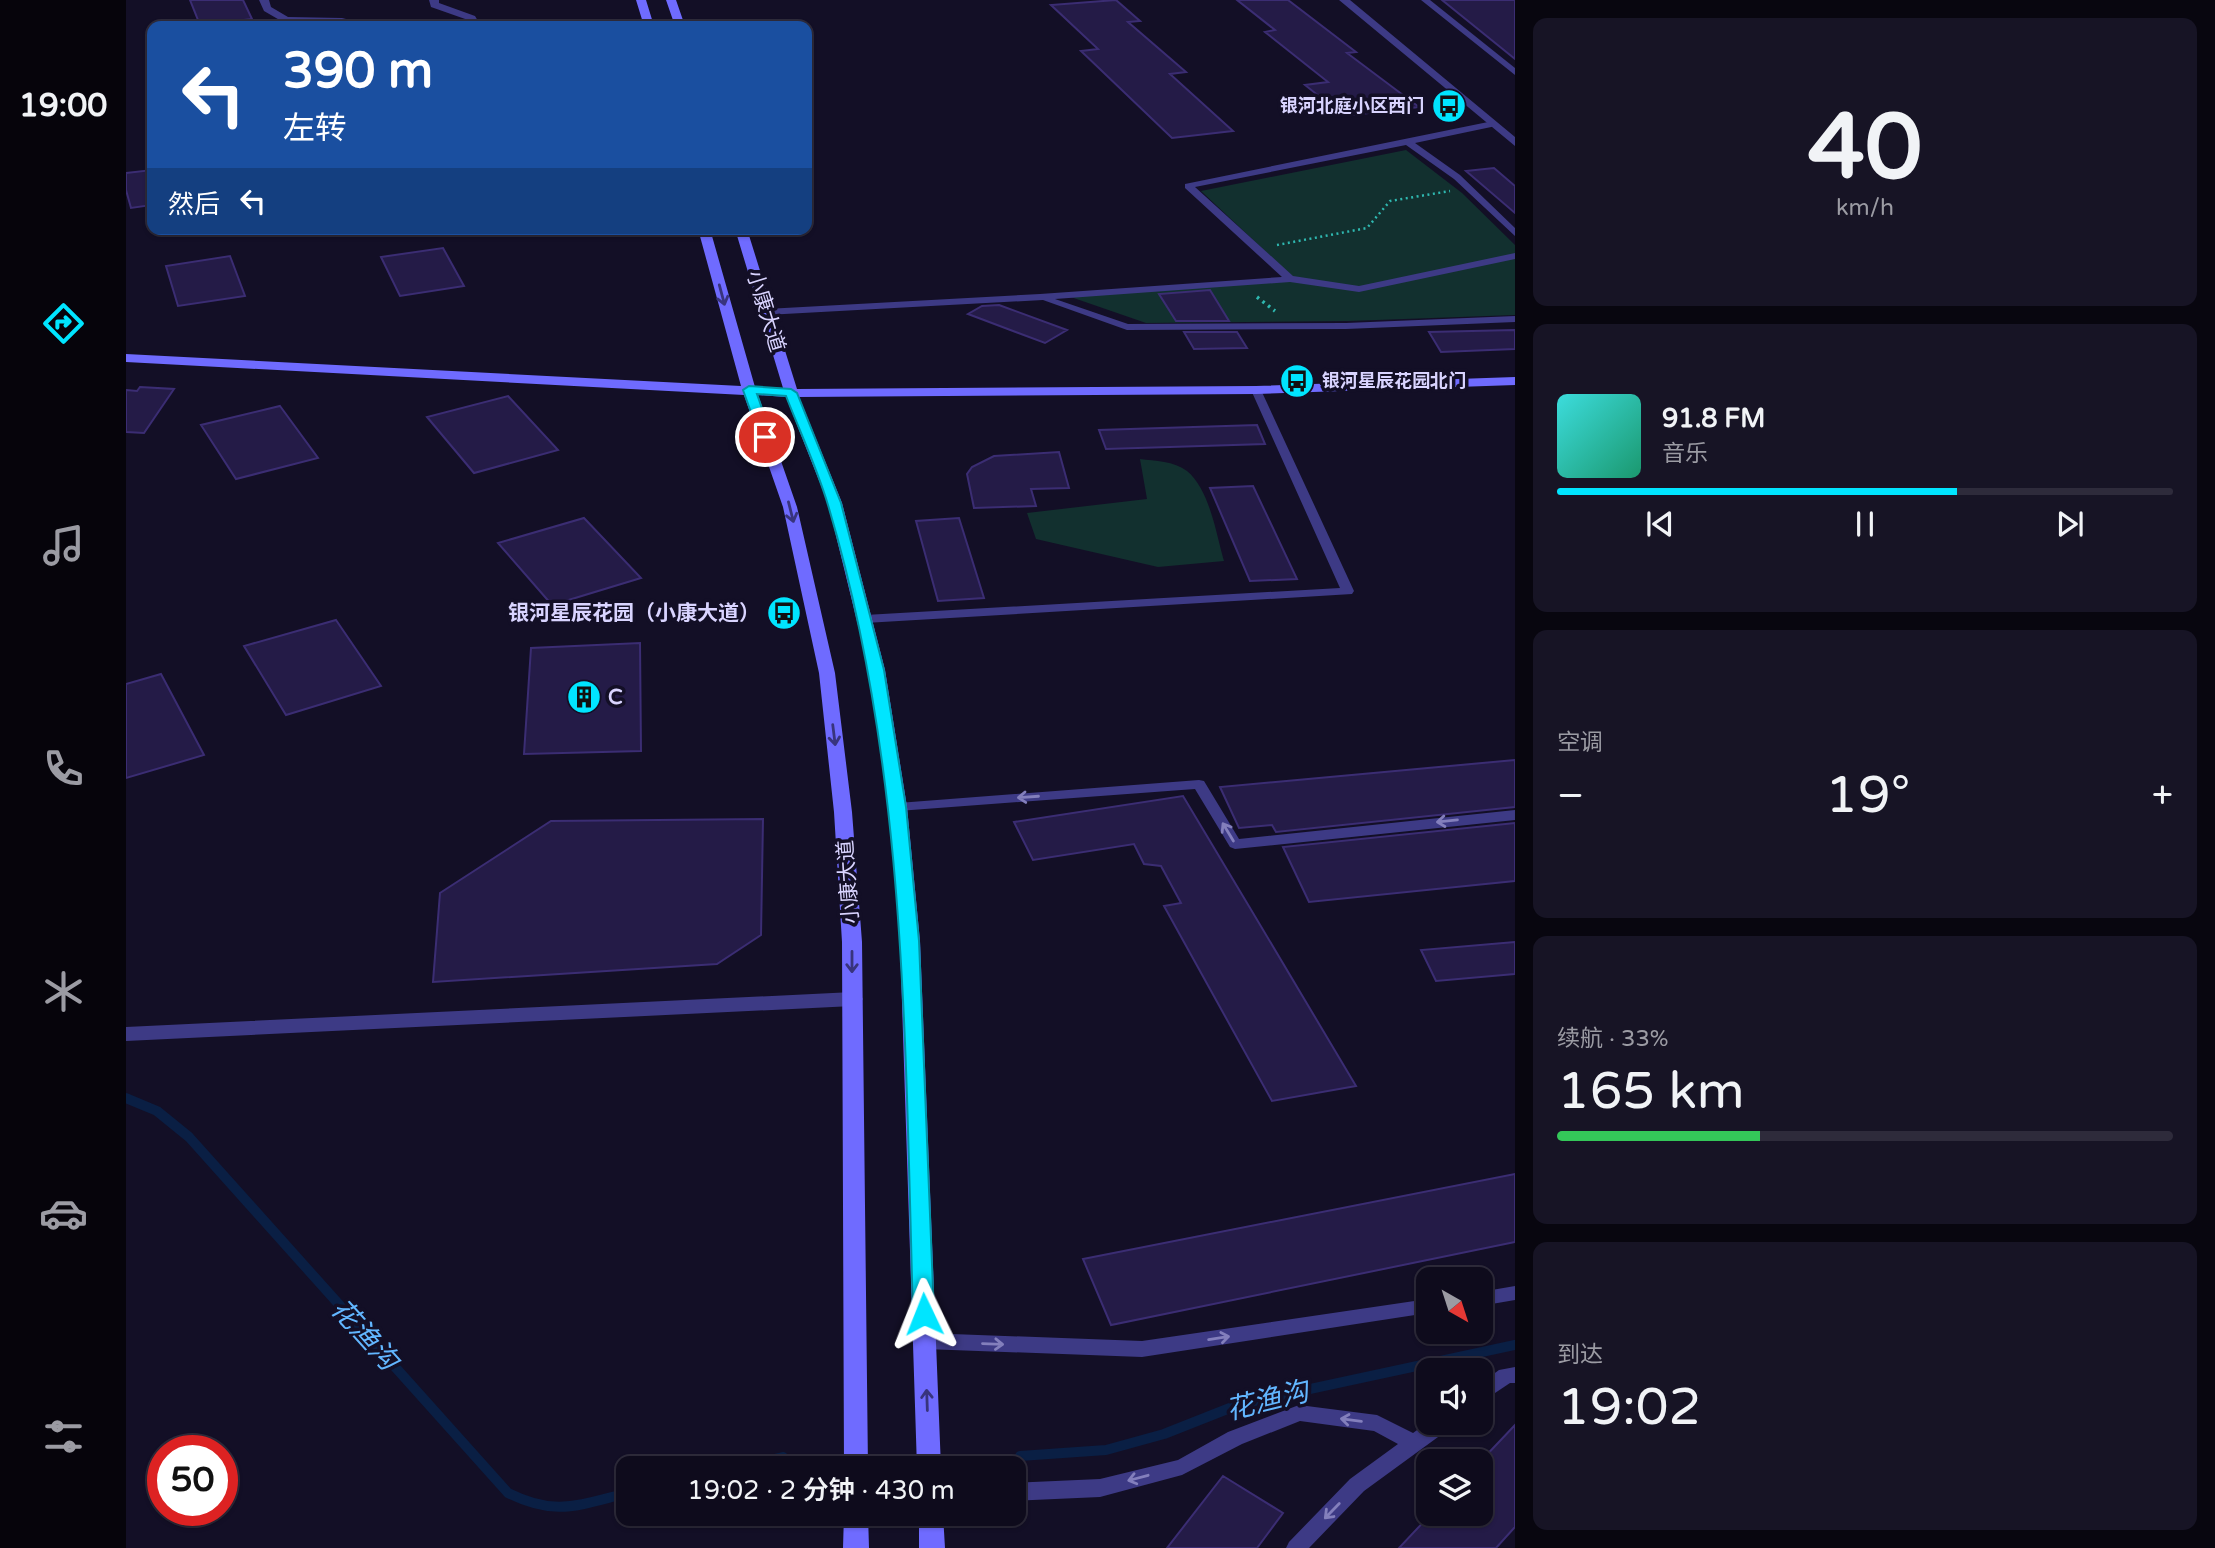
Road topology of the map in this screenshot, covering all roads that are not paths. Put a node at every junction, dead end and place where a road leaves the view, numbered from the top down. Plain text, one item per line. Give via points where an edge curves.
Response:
1 (264, 0) edge
2 (434, 0) edge
3 (641, 0) edge
4 (671, 0) edge
5 (1344, 0) edge
6 (1425, 0) edge
7 (342, 21) edge
8 (474, 21) edge
9 (647, 21) edge
10 (678, 21) edge
11 (1515, 72) edge
12 (1493, 124) junction
13 (1408, 142) junction
14 (1515, 143) edge
15 (1515, 233) edge
16 (706, 235) edge
17 (743, 235) edge
18 (1515, 256) edge
19 (1290, 279) junction
20 (1040, 297) junction
21 (766, 312) junction
22 (1515, 319) edge
23 (126, 358) edge
24 (1515, 381) edge
25 (749, 390) junction
26 (1256, 390) junction
27 (791, 393) junction
28 (865, 619) junction
29 (898, 807) junction
30 (1515, 815) edge
31 (853, 999) junction
32 (126, 1034) edge
33 (1515, 1293) edge
34 (1493, 1296) edge
35 (1416, 1308) edge
36 (925, 1341) junction
37 (1515, 1375) edge
38 (1493, 1386) edge
39 (1425, 1435) edge
40 (1414, 1443) junction
41 (856, 1456) edge
42 (929, 1456) edge
43 (1026, 1491) edge
44 (856, 1526) edge
45 (931, 1526) edge
46 (856, 1548) edge
47 (932, 1548) edge
48 (1296, 1548) edge

1 - 7 street via 267,9 286,20
2 - 8 street via 434,5
3 - 9 main road
4 - 10 main road
5 - 12 street
6 - 11 lane
12 - 13 lane
12 - 14 street
13 - 15 lane via 1468,188
13 - 19 lane via 1188,186
16 -> 25 main road, 小康大道
17 - 21 main road, 小康大道
18 - 19 lane via 1359,289
19 - 20 lane
20 - 21 lane
20 - 22 lane via 1127,327 1346,326
21 - 27 main road, 小康大道
23 - 25 main road
24 - 26 main road
25 - 27 main road
25 -> 31 main road, 小康大道 via 790,507 827,673 843,812
26 - 27 main road
26 - 28 lane via 1348,591
27 - 28 main road, 小康大道 via 835,503
28 - 29 main road, 小康大道
30 -> 29 lane via 1235,844 1199,784
29 - 36 main road, 小康大道 via 911,941
31 - 32 street
31 - 41 main road, 小康大道
33 - 34 lane
36 -> 35 lane via 1143,1349
42 -> 36 main road, 小康大道
37 - 38 lane
39 - 40 lane
40 -> 43 lane via 1377,1423 1299,1413 1235,1438 1182,1467 1100,1488
40 -> 48 lane via 1357,1485
44 - 46 main road
45 - 47 main road

